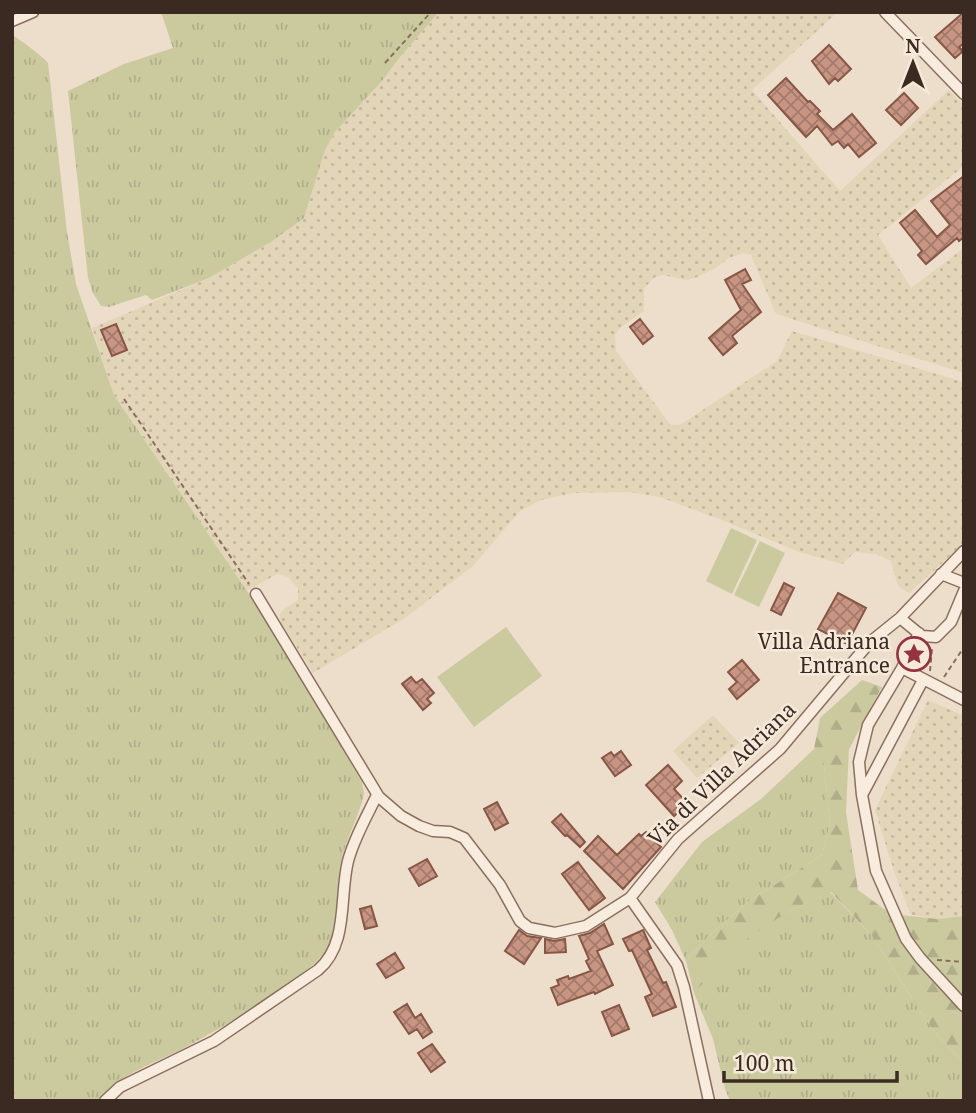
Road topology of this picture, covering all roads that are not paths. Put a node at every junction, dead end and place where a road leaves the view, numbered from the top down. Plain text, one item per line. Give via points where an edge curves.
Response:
1 (33, 12) edge
2 (886, 12) edge
3 (12, 20) edge
4 (964, 94) edge
5 (964, 551) edge
6 (941, 574) junction
7 (964, 583) edge
8 (964, 591) edge
9 (256, 594) road end
10 (900, 618) junction
11 (919, 633) junction
12 (902, 668) junction
13 (926, 677) junction
14 (964, 700) edge
15 (377, 795) junction
16 (862, 795) junction
17 (630, 898) junction
18 (964, 1006) edge
19 (105, 1101) edge
20 (709, 1101) edge

1 - 3 street
2 - 4 street
5 - 6 street, Via di Villa Adriana
6 - 7 street
6 - 10 street, Via di Villa Adriana
8 - 11 street via 941,634 934,638
9 - 15 street
10 - 11 street
10 - 17 street, Via di Villa Adriana via 869,643 780,750 678,839
11 - 12 street
12 - 13 street
12 - 16 street via 868,725 859,762
13 - 14 street
13 - 16 street
15 - 17 street, Via di Villa Adriana via 419,826 464,838 520,920 533,930 560,933 580,929
15 - 19 street via 349,858 339,934 327,961 214,1041 120,1087
16 - 18 street via 876,871 906,939
17 - 20 street via 677,965

